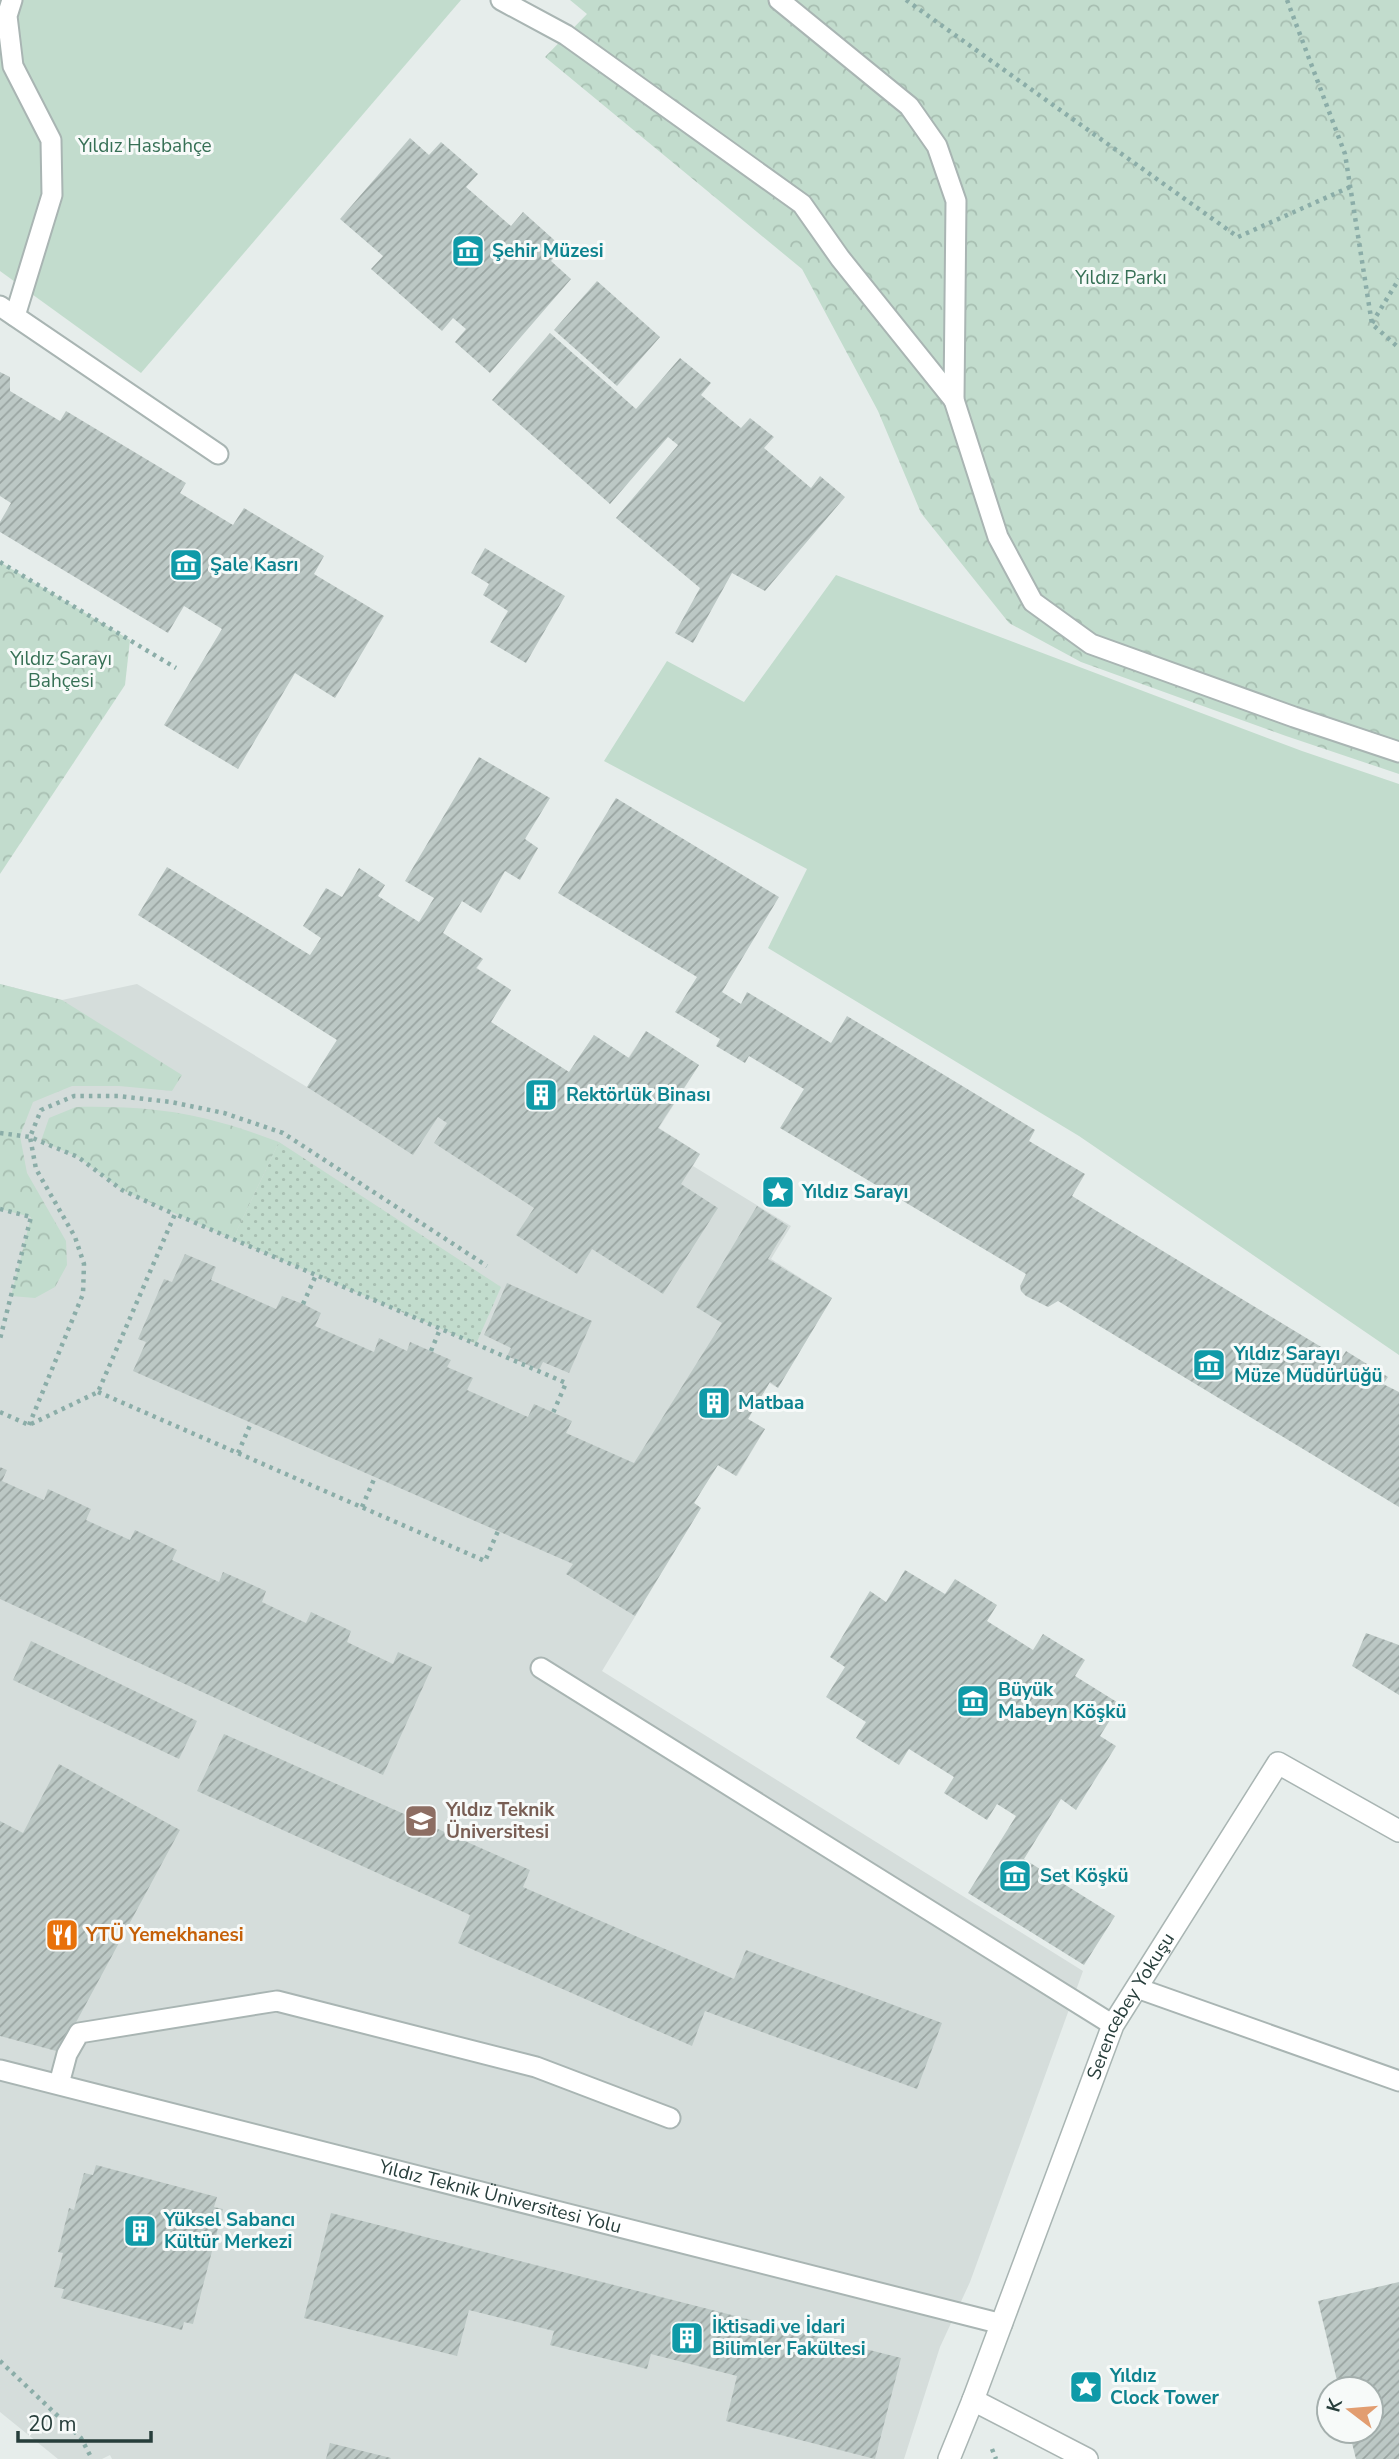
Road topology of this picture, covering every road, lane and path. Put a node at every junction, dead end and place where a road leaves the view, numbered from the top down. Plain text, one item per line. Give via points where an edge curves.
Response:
1 (12, 0) edge
2 (501, 0) edge
3 (779, 0) edge
4 (906, 0) edge
5 (1287, 0) edge
6 (1350, 187) junction
7 (1399, 279) edge
8 (7, 311) edge
9 (1372, 324) junction
10 (1399, 348) edge
11 (954, 400) junction
12 (218, 454) dead end
13 (0, 562) edge
14 (176, 668) dead end
15 (1399, 752) edge
16 (0, 1133) edge
17 (30, 1137) junction
18 (0, 1209) edge
19 (175, 1214) junction
20 (488, 1266) dead end
21 (316, 1275) junction
22 (303, 1304) dead end
23 (440, 1329) junction
24 (0, 1339) edge
25 (431, 1351) dead end
26 (98, 1392) junction
27 (0, 1412) edge
28 (553, 1413) dead end
29 (251, 1423) dead end
30 (29, 1425) junction
31 (238, 1453) junction
32 (375, 1477) dead end
33 (362, 1507) junction
34 (498, 1531) dead end
35 (541, 1668) dead end
36 (1399, 1831) edge
37 (1137, 1988) junction
38 (1113, 2025) junction
39 (0, 2070) edge
40 (1399, 2081) edge
41 (59, 2084) junction
42 (670, 2118) dead end
43 (1002, 2324) junction
44 (0, 2361) edge
45 (973, 2400) junction
46 (92, 2459) edge
47 (949, 2459) edge
48 (1087, 2459) edge

1 - 8 lane via 7,16 13,66 51,140 52,195
2 - 11 lane via 566,35 802,204
3 - 11 lane via 909,106 937,146 956,201
4 - 6 path via 1238,237
5 - 6 path via 1345,154
6 - 9 path
7 - 9 path
8 - 12 lane
9 - 10 path
11 - 15 lane via 998,537 1033,602 1091,644
13 - 14 path
16 - 17 path
17 - 19 path via 78,1157 122,1190
17 - 20 path via 41,1110 74,1096 171,1102 224,1113 283,1133
17 - 30 path via 36,1169 75,1237 84,1264 83,1294
18 - 24 path via 31,1217
19 - 21 path
19 - 26 path
21 - 22 path
21 - 23 path
23 - 25 path
23 - 28 path via 566,1383
26 - 30 path
26 - 31 path
27 - 30 path
29 - 31 path
31 - 33 path
32 - 33 path
33 - 34 path via 485,1561
35 - 38 lane
36 - 37 street, Serencebey Yokuşu via 1278,1763
37 - 38 street, Serencebey Yokuşu
37 - 40 lane
38 - 43 street, Serencebey Yokuşu
39 - 41 lane, Yıldız Teknik Üniversitesi Yolu
41 - 42 lane via 66,2054 79,2033 277,2001 536,2067
41 - 43 lane, Yıldız Teknik Üniversitesi Yolu
43 - 45 street, Serencebey Yokuşu
44 - 46 path via 81,2438
45 - 47 street, Serencebey Yokuşu
45 - 48 street

